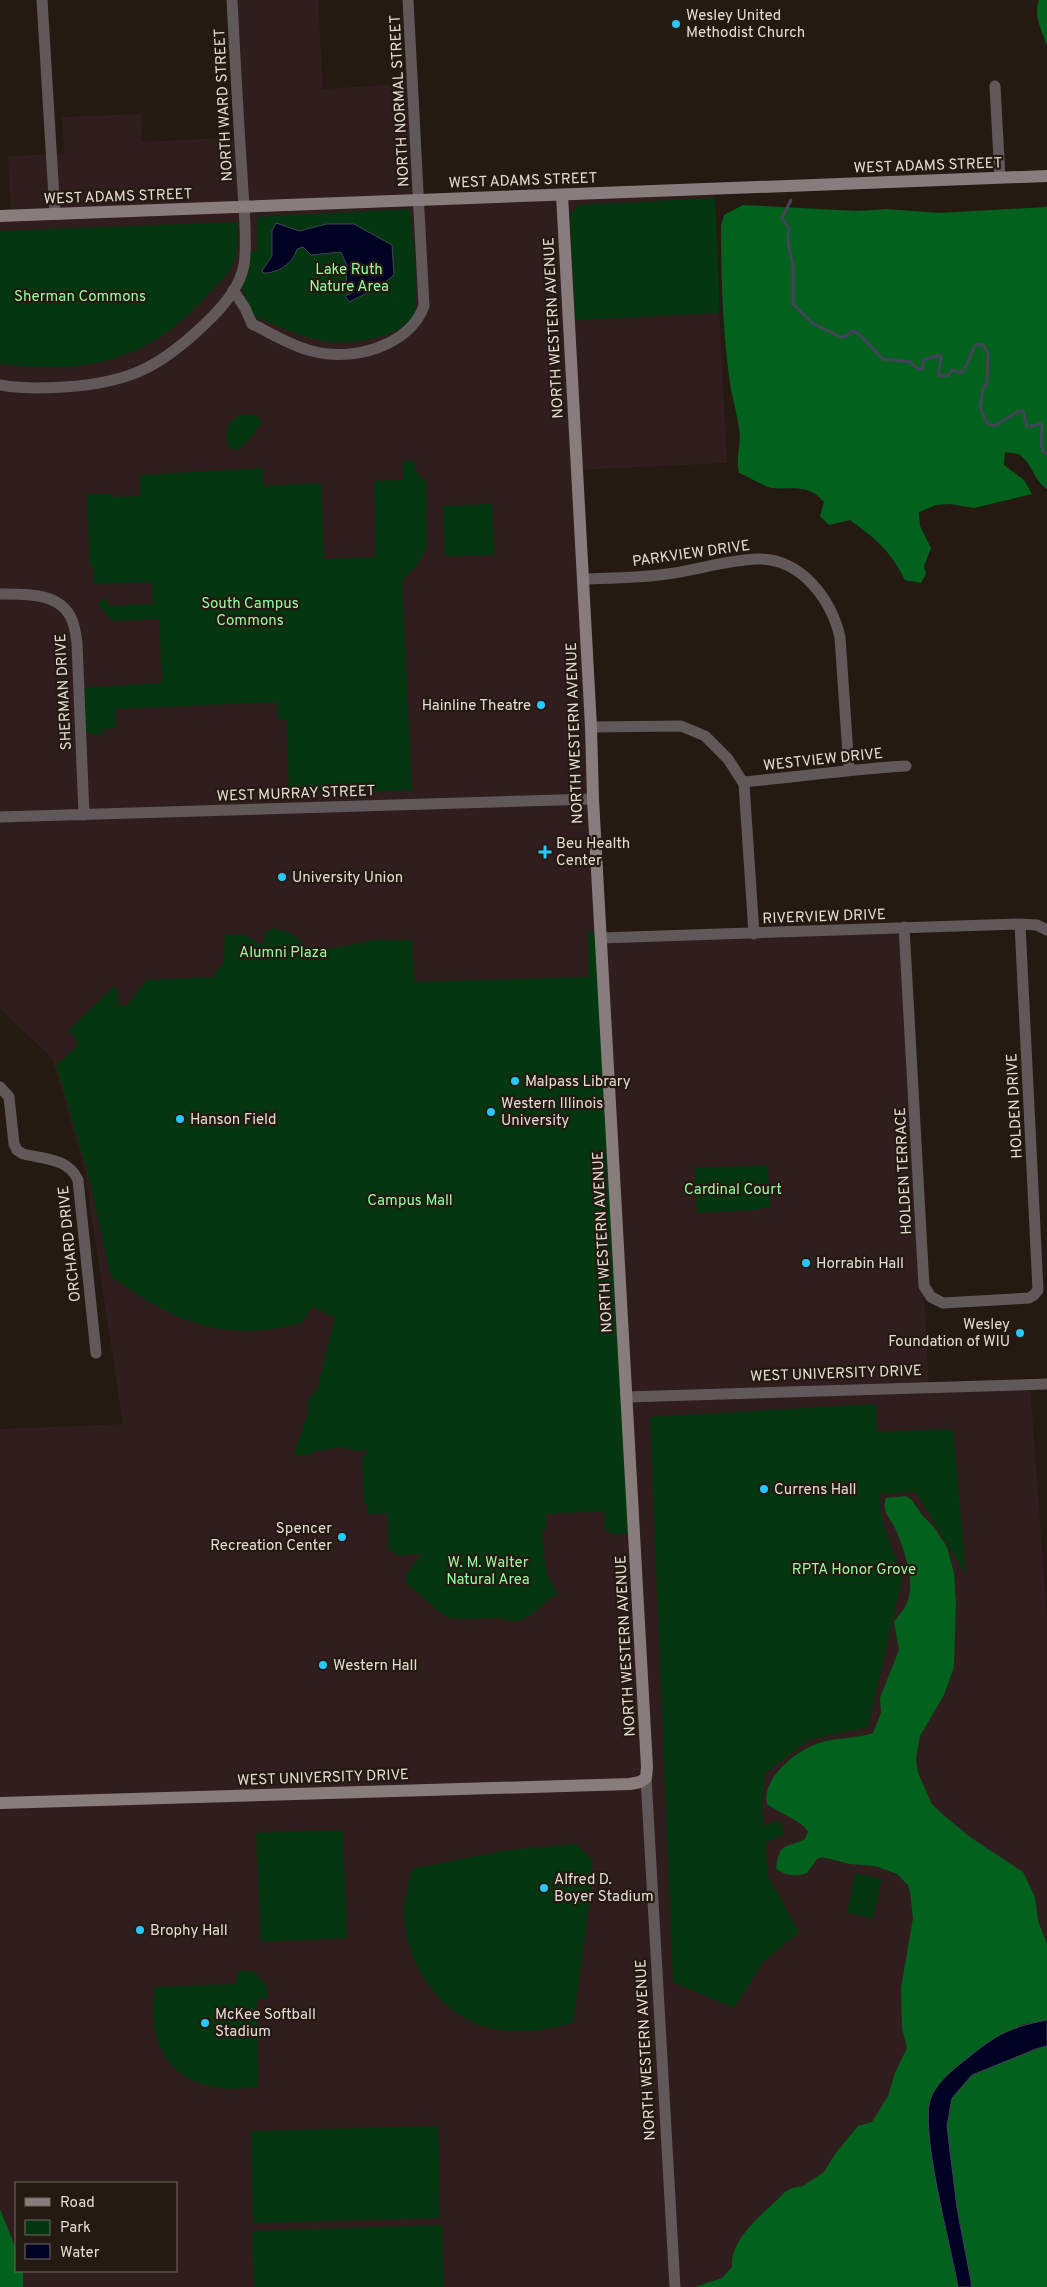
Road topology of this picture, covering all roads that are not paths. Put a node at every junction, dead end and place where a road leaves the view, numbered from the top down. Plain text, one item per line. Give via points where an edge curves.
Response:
1 (42, 0) edge
2 (232, 0) edge
3 (408, 0) edge
4 (995, 86) dead end
5 (1047, 176) edge
6 (1000, 178) junction
7 (562, 195) junction
8 (420, 199) junction
9 (244, 207) junction
10 (55, 214) junction
11 (0, 216) edge
12 (233, 290) junction
13 (0, 385) edge
14 (583, 580) junction
15 (0, 594) edge
16 (591, 727) junction
17 (906, 766) dead end
18 (848, 769) junction
19 (743, 782) junction
20 (593, 799) junction
21 (84, 815) junction
22 (0, 817) edge
23 (1020, 924) junction
24 (904, 927) junction
25 (1047, 930) edge
26 (754, 934) junction
27 (602, 938) junction
28 (0, 1087) edge
29 (1038, 1287) joint
30 (96, 1353) dead end
31 (1047, 1384) edge
32 (627, 1397) junction
33 (646, 1778) junction
34 (0, 1803) edge
35 (675, 2287) edge

1 - 10 street
2 - 9 street, NORTH WARD STREET
3 - 8 street, NORTH NORMAL STREET
4 - 6 street
5 - 6 street, WEST ADAMS STREET
6 - 7 street, WEST ADAMS STREET
7 - 8 street, WEST ADAMS STREET
7 - 14 street, NORTH WESTERN AVENUE
8 - 9 street, WEST ADAMS STREET
8 - 12 street, NORTH NORMAL STREET via 424,306 411,328 392,341 362,352 312,352 252,324
9 - 10 street, WEST ADAMS STREET
9 - 12 street, NORTH WARD STREET via 244,263
10 - 11 street, WEST ADAMS STREET
12 - 13 street, NORTH WARD STREET via 215,315 195,334 170,355 141,372 92,385
14 - 16 street, NORTH WESTERN AVENUE
14 - 18 street, PARKVIEW DRIVE via 665,575 759,559 785,566 808,580 826,600 840,637
15 - 21 street, SHERMAN DRIVE via 47,598 68,611 72,620 77,643
16 - 19 street via 670,725 689,729 705,736 717,747 738,771
16 - 20 street, NORTH WESTERN AVENUE
17 - 18 street, WESTVIEW DRIVE
18 - 19 street, WESTVIEW DRIVE via 815,776
19 - 26 street
20 - 21 street, WEST MURRAY STREET
20 - 27 street, NORTH WESTERN AVENUE
21 - 22 street, WEST MURRAY STREET
23 - 24 street, RIVERVIEW DRIVE
23 - 25 street, RIVERVIEW DRIVE
23 - 29 street, HOLDEN DRIVE
24 - 26 street, RIVERVIEW DRIVE
24 - 29 street, HOLDEN TERRACE via 926,1290 934,1300 943,1303 1029,1298
26 - 27 street, RIVERVIEW DRIVE
27 - 32 street, NORTH WESTERN AVENUE
28 - 30 street, ORCHARD DRIVE via 9,1097 17,1150 66,1164 78,1180
31 - 32 street, WEST UNIVERSITY DRIVE
32 - 33 street, NORTH WESTERN AVENUE via 648,1766
33 - 34 street, WEST UNIVERSITY DRIVE via 630,1784
33 - 35 street, NORTH WESTERN AVENUE

